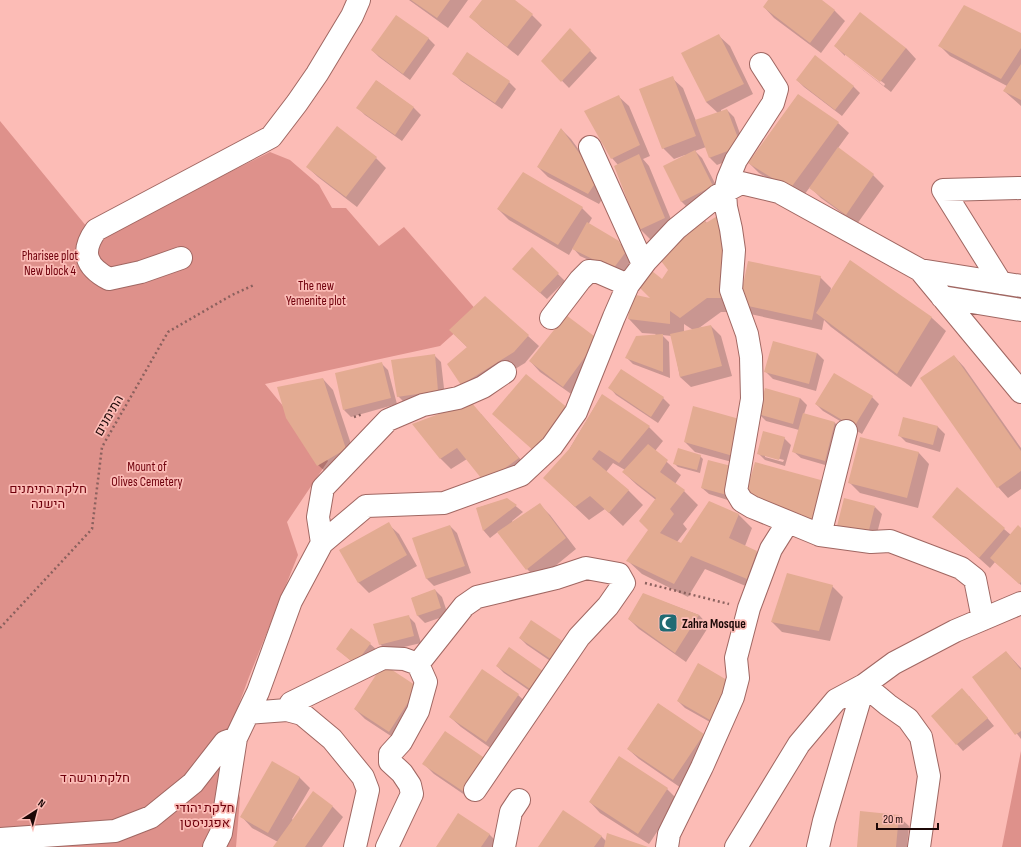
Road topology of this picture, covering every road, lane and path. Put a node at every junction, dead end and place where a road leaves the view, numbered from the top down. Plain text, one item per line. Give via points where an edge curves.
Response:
1 (359, 0) edge
2 (761, 64) dead end
3 (590, 147) dead end
4 (1021, 188) edge
5 (725, 192) junction
6 (181, 258) dead end
7 (643, 264) junction
8 (920, 270) junction
9 (1011, 284) edge
10 (254, 285) dead end
11 (628, 285) junction
12 (942, 297) junction
13 (1021, 310) edge
14 (552, 318) dead end
15 (505, 372) dead end
16 (1021, 392) edge
17 (846, 431) dead end
18 (788, 522) junction
19 (820, 535) junction
20 (322, 543) junction
21 (624, 583) junction
22 (1021, 603) edge
23 (749, 608) junction
24 (982, 619) junction
25 (0, 628) edge
26 (418, 664) junction
27 (864, 684) junction
28 (287, 710) junction
29 (248, 713) junction
30 (236, 738) junction
31 (475, 790) dead end
32 (519, 800) dead end
33 (0, 839) edge
34 (214, 847) edge
35 (355, 847) edge
36 (387, 847) edge
37 (504, 847) edge
38 (666, 847) edge
39 (736, 847) edge
40 (818, 847) edge
41 (919, 847) edge

1 - 6 street via 317,74 271,137 96,230 86,247 90,265 109,279 141,272
2 - 5 street via 777,88 773,103 736,160
3 - 7 street
4 - 9 street via 943,190
5 - 7 street via 676,230
5 - 8 street via 741,183 779,192
5 - 18 street via 734,250 731,290 747,334 751,357 752,399 736,491 742,501 752,507
7 - 11 street
8 - 9 street
8 - 12 street
10 - 25 path, התימנים via 168,332 102,446 92,529
11 - 14 street via 589,270
11 - 20 street via 576,412 552,446 521,475 444,503 366,506
12 - 13 street
12 - 16 street
15 - 20 street via 483,387 458,398 423,405 388,420 323,488 318,518
17 - 19 street
18 - 19 street
18 - 23 street via 771,549
19 - 24 street via 871,542 890,541 961,568 975,579
20 - 29 street via 291,601
21 - 23 path via 649,584
21 - 26 street via 619,574 586,568 477,597 464,606
21 - 31 street via 608,606 579,637
22 - 24 street
23 - 38 street via 736,658 738,678 733,697 669,834
24 - 27 street via 894,663
26 - 28 street via 404,659 383,658 291,703
26 - 36 street via 426,682 418,711 390,754 390,762 402,772 412,794
27 - 39 street via 836,700 799,744
27 - 40 street
27 - 41 street via 908,720 922,737 929,776
28 - 29 street
28 - 35 street via 302,714 332,739 363,777 368,790
29 - 30 street
30 - 33 street via 225,742 194,783 151,817 115,831
30 - 34 street via 221,833
32 - 37 street via 511,812

